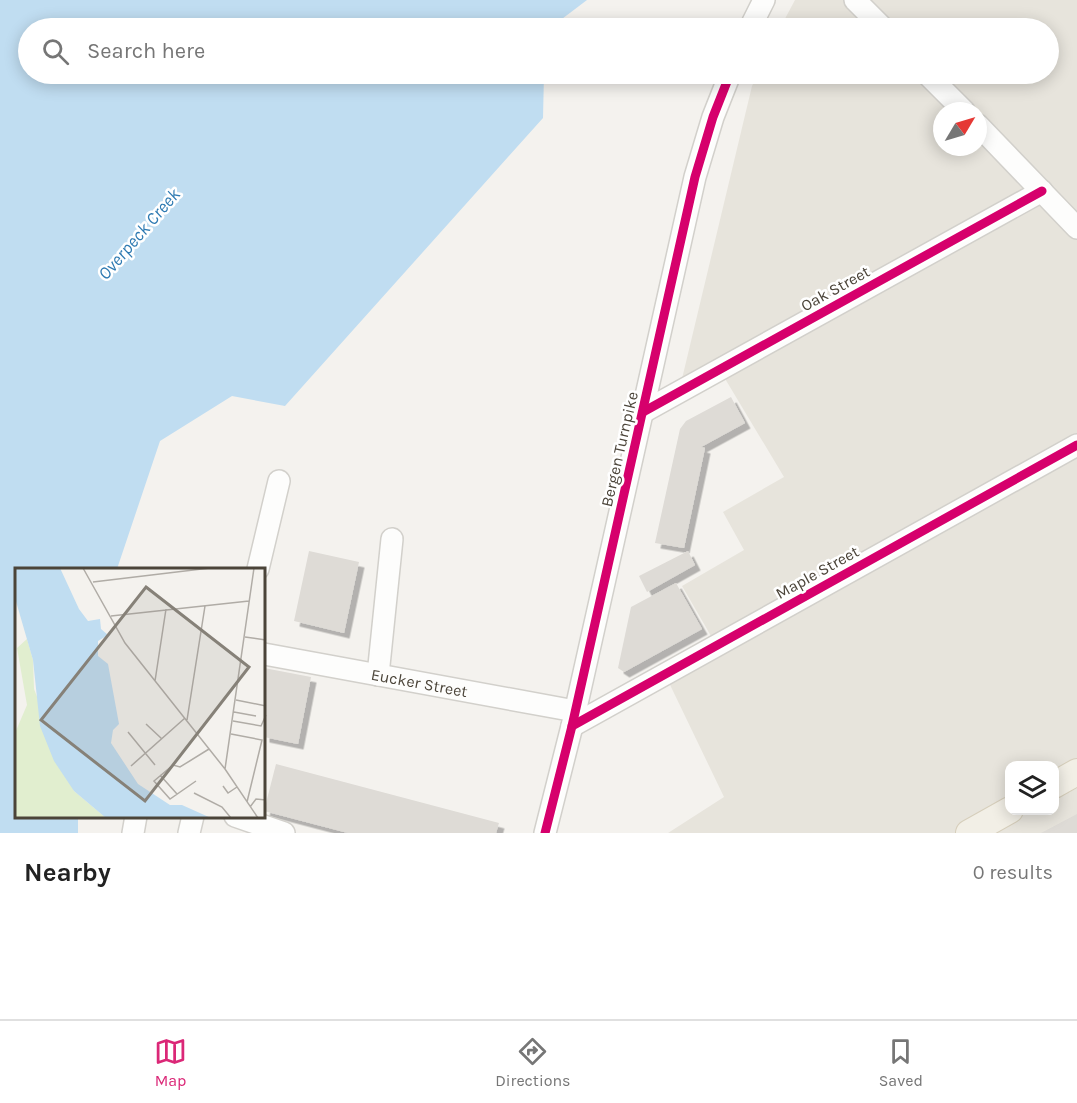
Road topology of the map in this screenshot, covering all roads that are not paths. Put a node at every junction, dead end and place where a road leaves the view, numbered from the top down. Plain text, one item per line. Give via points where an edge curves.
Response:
1 (764, 0) edge
2 (855, 0) edge
3 (755, 18) edge
4 (873, 18) edge
5 (727, 84) edge
6 (937, 84) edge
7 (955, 102) edge
8 (987, 135) edge
9 (1042, 191) junction
10 (1077, 228) edge
11 (643, 412) junction
12 (1077, 445) edge
13 (279, 481) dead end
14 (392, 539) dead end
15 (258, 568) edge
16 (266, 654) edge
17 (378, 675) junction
18 (573, 718) junction
19 (1077, 772) edge
20 (1059, 782) edge
21 (1005, 813) edge
22 (136, 818) edge
23 (193, 818) edge
24 (241, 818) edge
25 (133, 833) edge
26 (189, 833) edge
27 (284, 833) edge
28 (545, 833) edge
29 (969, 833) edge

1 - 3 street
2 - 4 street
5 - 11 street, Bergen Turnpike via 695,177
6 - 7 street
8 - 9 street
9 - 10 street
9 - 11 street, Oak Street
11 - 18 street, Bergen Turnpike
12 - 18 street, Maple Street
13 - 15 street
14 - 17 street
16 - 17 street, Eucker Street
17 - 18 street, Eucker Street
18 - 28 street, Bergen Turnpike
19 - 20 main road
21 - 29 main road
22 - 25 street
23 - 26 street
24 - 27 street

